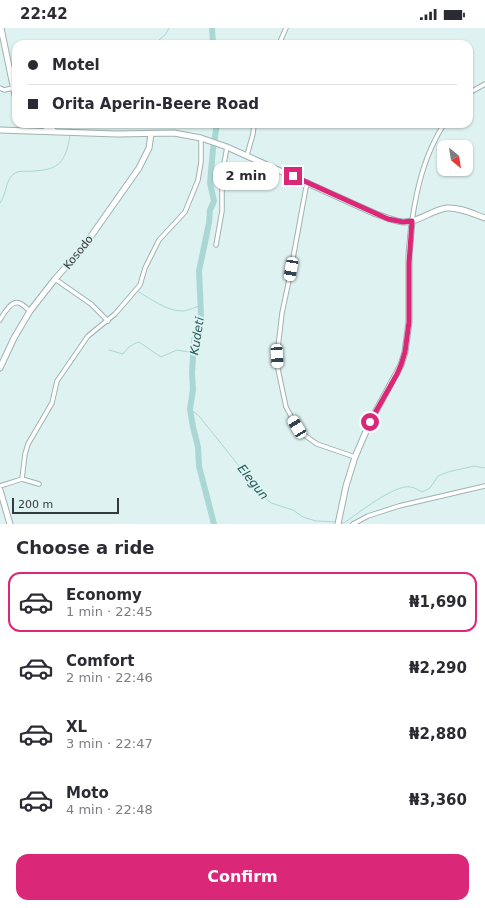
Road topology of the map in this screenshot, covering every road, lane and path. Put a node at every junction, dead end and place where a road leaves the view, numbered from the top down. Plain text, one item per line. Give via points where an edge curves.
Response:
1 (1, 28) edge
2 (286, 28) edge
3 (281, 40) edge
4 (2, 44) edge
5 (12, 82) edge
6 (485, 84) edge
7 (0, 88) edge
8 (12, 88) edge
9 (473, 91) edge
10 (48, 128) edge
11 (253, 128) edge
12 (442, 128) edge
13 (0, 130) edge
14 (56, 132) junction
15 (151, 134) junction
16 (201, 138) junction
17 (227, 147) junction
18 (247, 155) junction
19 (307, 182) junction
20 (485, 218) edge
21 (412, 221) junction
22 (216, 245) dead end
23 (55, 279) junction
24 (30, 311) junction
25 (0, 320) edge
26 (108, 321) junction
27 (0, 368) edge
28 (355, 457) junction
29 (22, 479) junction
30 (39, 484) dead end
31 (0, 486) edge
32 (485, 486) edge
33 (0, 490) edge
34 (10, 524) edge
35 (338, 524) edge
36 (353, 524) edge

1 - 4 main road
2 - 3 street
4 - 5 main road
6 - 9 street
7 - 8 street
10 - 14 main road
11 - 18 street
12 - 21 street via 424,166 416,191
13 - 14 main road
14 - 15 main road
15 - 16 main road
15 - 23 main road, Kosodo via 149,148 139,168 82,249
16 - 17 main road
16 - 26 street via 198,180 185,212 159,240 140,285
17 - 18 main road
17 - 22 street via 222,175 222,211
18 - 19 main road
19 - 21 main road via 388,219
19 - 28 street via 282,313 278,369 286,407 303,434 317,444
20 - 21 main road via 446,208
21 - 28 main road via 409,322 405,352
23 - 24 main road, Kosodo
23 - 26 street via 91,304
24 - 25 street via 15,303
24 - 27 main road, Kosodo
26 - 29 street via 88,336 57,381 52,403 28,444
28 - 35 main road
29 - 30 street
29 - 31 street
32 - 36 street via 412,502 368,516
33 - 34 main road

